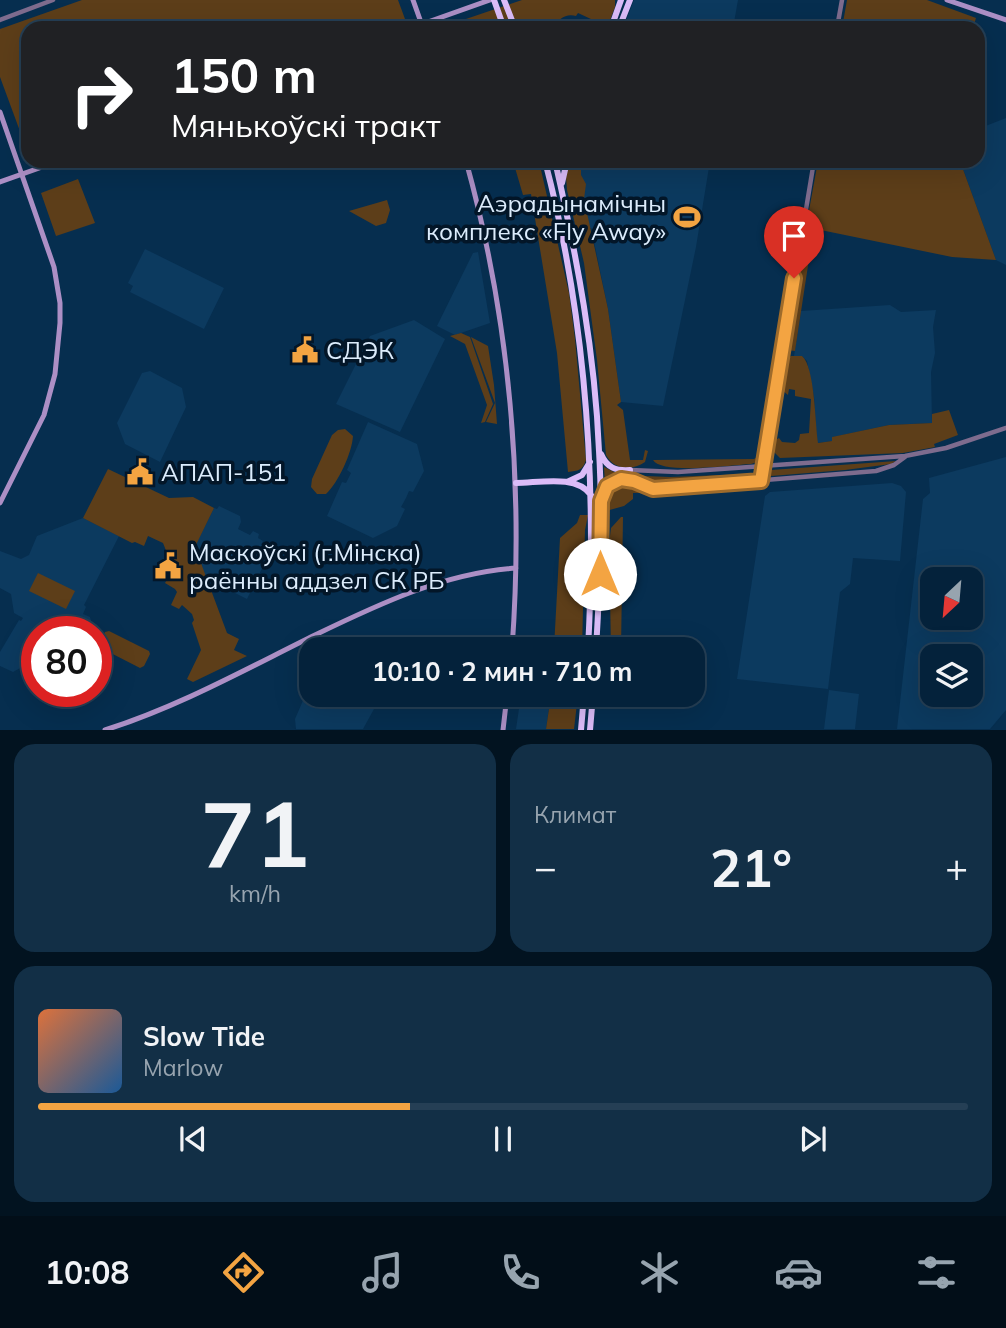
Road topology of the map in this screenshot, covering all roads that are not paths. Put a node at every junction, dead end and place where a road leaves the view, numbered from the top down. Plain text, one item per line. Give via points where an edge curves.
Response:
1 (54, 0) edge
2 (412, 0) edge
3 (492, 0) edge
4 (504, 0) edge
5 (619, 0) edge
6 (630, 0) edge
7 (842, 0) edge
8 (947, 0) edge
9 (0, 20) edge
10 (1006, 20) edge
11 (420, 21) edge
12 (435, 21) edge
13 (501, 21) edge
14 (512, 21) edge
15 (614, 21) edge
16 (622, 21) edge
17 (838, 21) edge
18 (0, 112) edge
19 (42, 168) edge
20 (468, 168) edge
21 (546, 168) edge
22 (557, 168) edge
23 (566, 168) edge
24 (813, 168) edge
25 (23, 175) junction
26 (0, 182) edge
27 (562, 190) junction
28 (1006, 428) edge
29 (599, 450) junction
30 (905, 456) junction
31 (591, 461) junction
32 (764, 466) junction
33 (630, 470) joint
34 (761, 481) junction
35 (567, 482) junction
36 (516, 483) junction
37 (640, 484) joint
38 (592, 496) junction
39 (601, 501) junction
40 (0, 503) edge
41 (516, 568) junction
42 (513, 637) edge
43 (588, 637) edge
44 (596, 637) edge
45 (506, 707) edge
46 (583, 707) edge
47 (592, 707) edge
48 (105, 730) edge
49 (503, 730) edge
50 (581, 730) edge
51 (590, 730) edge

1 - 9 street
2 - 11 main road
3 - 12 main road
3 - 13 highway
4 - 14 highway
5 - 15 highway
6 - 16 highway
7 - 17 street
8 - 10 main road
18 - 25 main road
19 - 25 main road
20 - 36 main road via 501,330
21 - 31 highway via 576,308
22 - 27 highway
23 - 27 highway
24 - 32 street
25 - 26 main road
25 - 40 main road via 56,275 60,334 44,415
27 - 29 highway via 580,274
28 - 30 street
29 - 33 highway via 611,467
29 - 39 highway
30 - 32 street
30 - 34 street via 876,471
31 - 35 highway via 582,475
31 - 38 highway
32 - 33 street
32 - 34 street
34 - 37 street via 653,489
35 - 36 highway
35 - 38 highway via 582,485
36 - 41 main road
37 - 39 highway via 616,481 607,486
38 - 43 highway
39 - 44 highway
41 - 42 main road
41 - 48 main road via 455,578 379,604 174,705
45 - 49 main road
46 - 50 highway
47 - 51 highway

